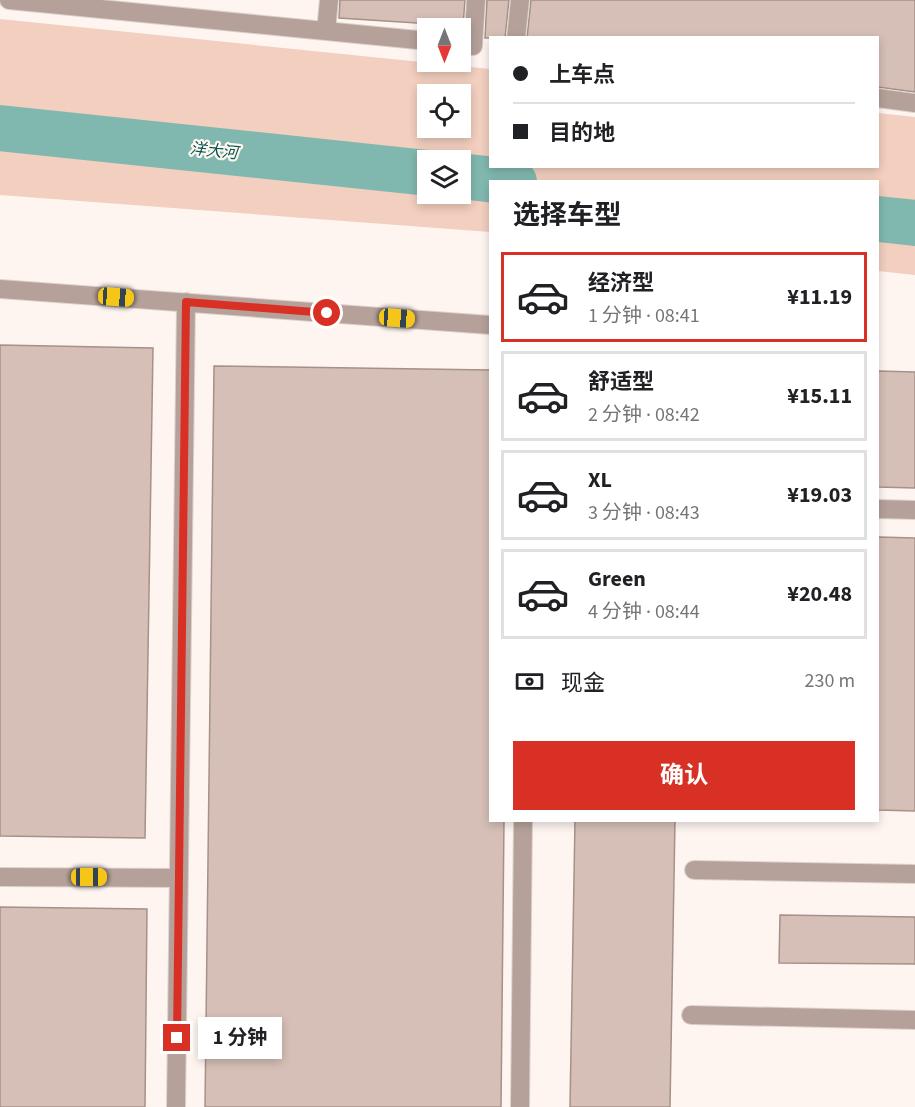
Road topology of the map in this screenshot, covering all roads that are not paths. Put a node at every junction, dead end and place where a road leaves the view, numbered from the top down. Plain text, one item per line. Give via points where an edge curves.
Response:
1 (9, 0) edge
2 (328, 0) edge
3 (476, 0) edge
4 (520, 0) edge
5 (30, 1) edge
6 (176, 8) edge
7 (326, 31) junction
8 (516, 36) edge
9 (417, 40) edge
10 (471, 46) edge
11 (879, 98) edge
12 (915, 103) edge
13 (0, 289) edge
14 (186, 302) junction
15 (489, 325) edge
16 (879, 509) edge
17 (915, 510) edge
18 (523, 822) edge
19 (694, 870) dead end
20 (915, 874) edge
21 (0, 877) edge
22 (178, 878) junction
23 (692, 1015) dead end
24 (915, 1020) edge
25 (176, 1107) edge
26 (520, 1107) edge

1 - 5 lane
2 - 7 lane
3 - 10 lane
4 - 8 lane
5 - 6 lane
6 - 7 lane
7 - 9 lane
11 - 12 lane
13 - 14 lane
14 - 15 lane
14 - 22 lane
16 - 17 lane
18 - 26 lane
19 - 20 lane
21 - 22 lane
22 - 25 lane
23 - 24 lane

